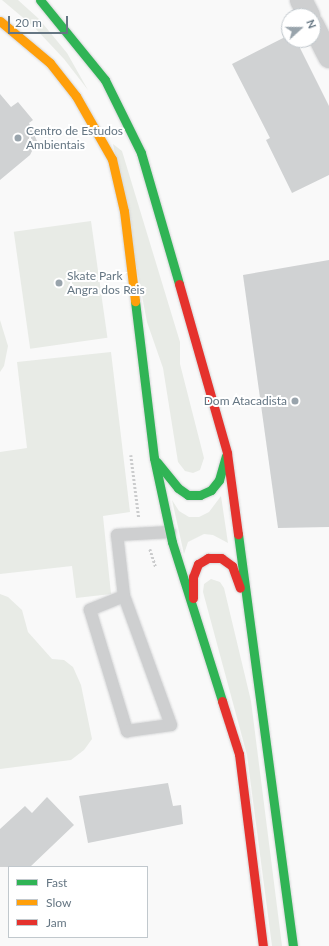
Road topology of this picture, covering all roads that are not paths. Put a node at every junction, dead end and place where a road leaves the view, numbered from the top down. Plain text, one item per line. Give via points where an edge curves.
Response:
1 (40, 0) edge
2 (0, 21) edge
3 (321, 41) edge
4 (329, 57) edge
5 (227, 453) junction
6 (154, 458) junction
7 (170, 532) junction
8 (124, 596) junction
9 (248, 609) junction
10 (194, 617) junction
11 (263, 946) edge
12 (292, 946) edge

1 - 5 main road via 105,80 141,154
2 - 6 main road via 45,58 72,91 95,125 112,160 124,211
3 - 4 street
5 - 6 main road via 219,480 212,490 200,495 188,494 178,488
5 - 9 main road
6 - 7 main road
7 - 8 lane via 117,536
7 - 10 main road
8 - 8 lane via 155,682 171,725 127,731 90,610
9 - 10 main road via 232,566 222,558 208,558 198,564 193,577
9 - 12 main road
10 - 11 main road via 239,754

